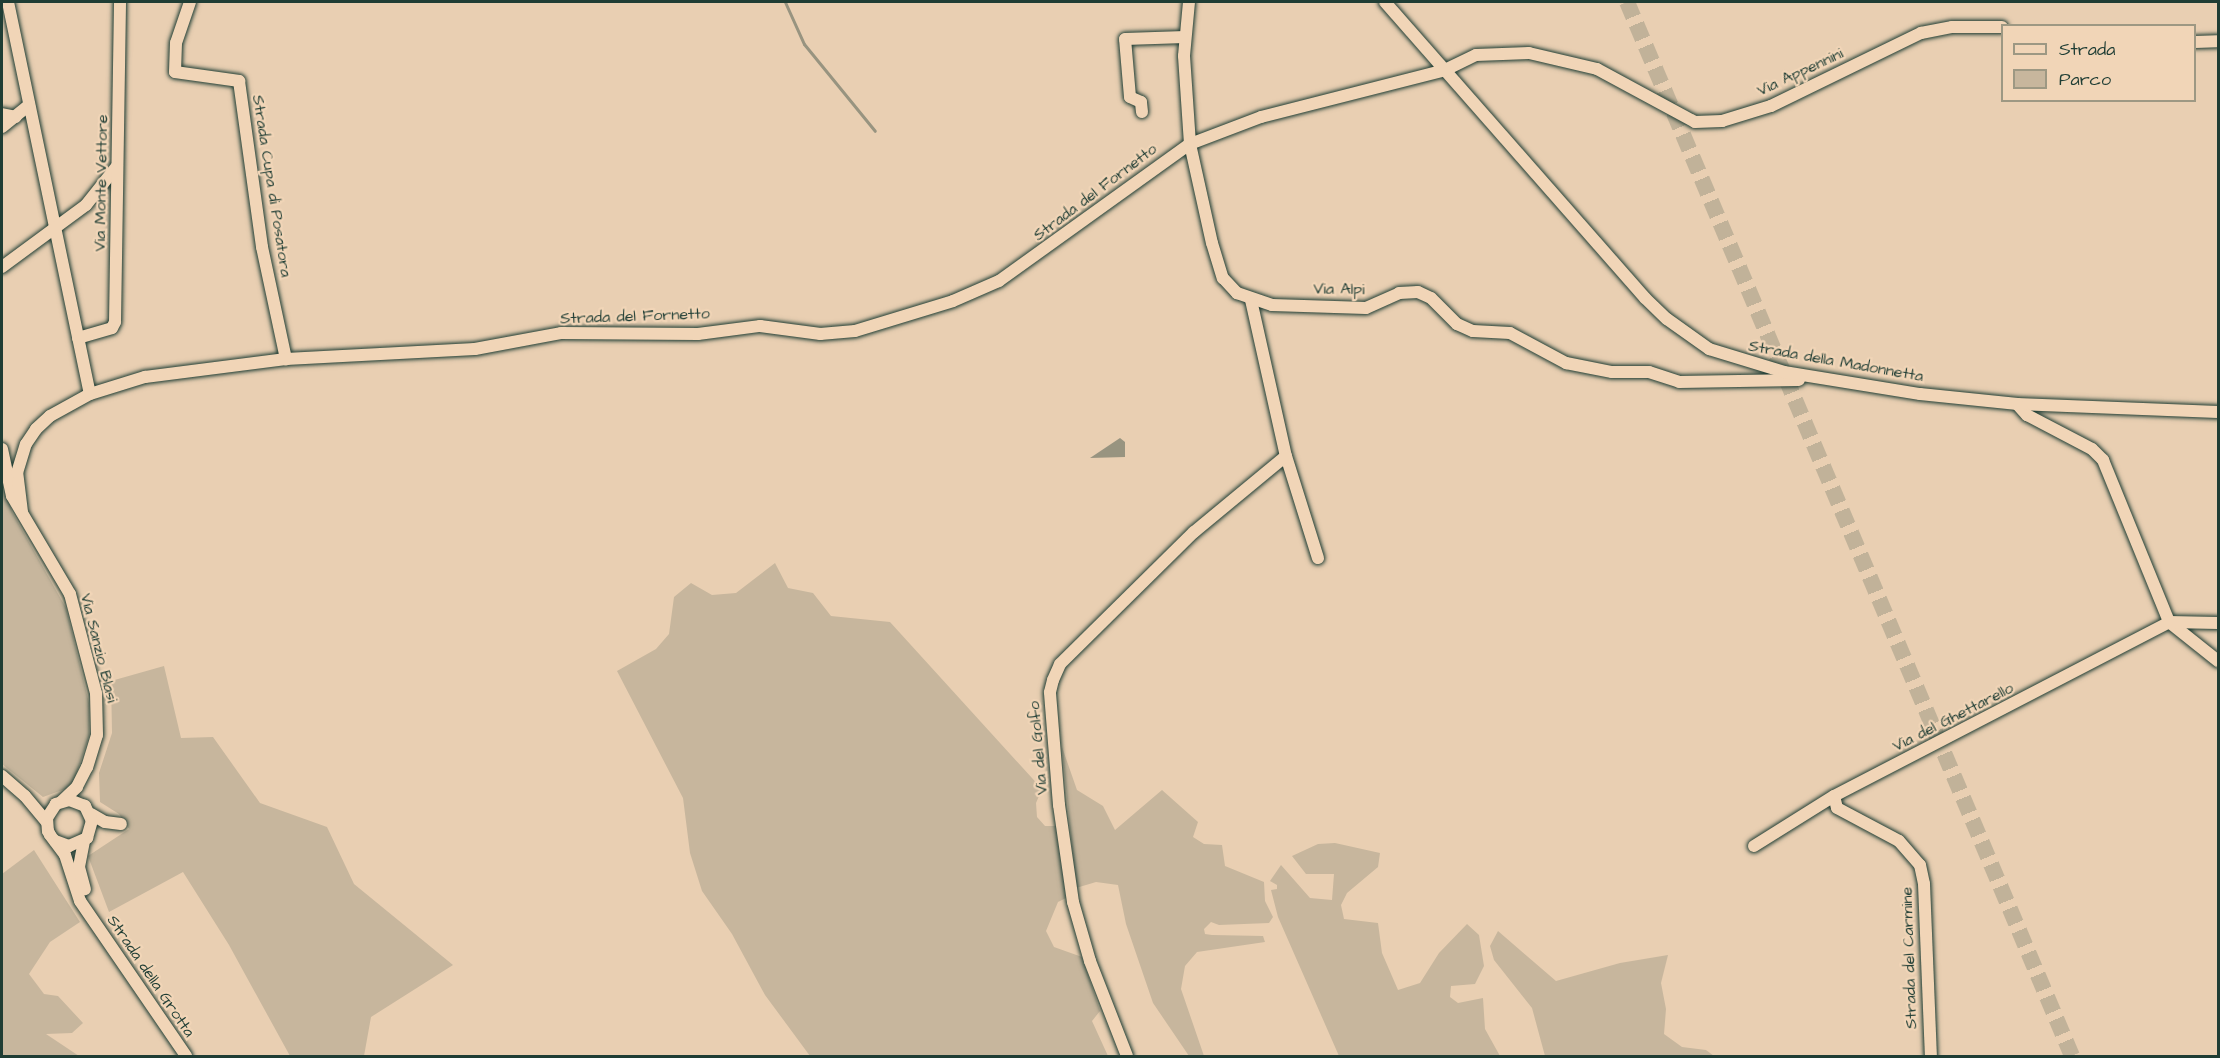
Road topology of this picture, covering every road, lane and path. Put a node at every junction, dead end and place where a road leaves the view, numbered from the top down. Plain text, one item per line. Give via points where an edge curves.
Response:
1 (8, 2) edge
2 (120, 2) edge
3 (190, 2) edge
4 (1189, 2) edge
5 (1385, 2) edge
6 (2001, 27) edge
7 (1185, 37) junction
8 (2218, 41) edge
9 (2196, 42) edge
10 (1445, 70) junction
11 (29, 105) junction
12 (1142, 112) dead end
13 (2, 114) edge
14 (16, 117) junction
15 (2, 127) edge
16 (1190, 144) junction
17 (117, 165) junction
18 (55, 228) junction
19 (2, 267) edge
20 (1251, 300) junction
21 (78, 338) junction
22 (286, 359) junction
23 (1825, 379) junction
24 (90, 394) junction
25 (2017, 404) junction
26 (2218, 412) edge
27 (2, 449) edge
28 (1286, 456) junction
29 (22, 512) junction
30 (1318, 558) dead end
31 (2169, 622) junction
32 (2218, 623) edge
33 (2218, 661) edge
34 (87, 767) junction
35 (2, 776) edge
36 (25, 796) junction
37 (1834, 796) junction
38 (59, 803) junction
39 (88, 810) junction
40 (47, 822) junction
41 (87, 838) junction
42 (55, 841) junction
43 (1754, 846) dead end
44 (90, 914) junction
45 (186, 1056) edge
46 (1127, 1056) edge
47 (1931, 1056) edge

1 - 11 street
2 - 17 street, Via Monte Vettore
3 - 22 street, Strada Cupa di Posatora via 176,43 176,72 239,81 261,247
4 - 7 street
5 - 10 street, Strada della Madonnetta
6 - 10 street, Via Appennini via 1952,27 1921,33 1770,106 1722,121 1695,122 1597,69 1529,53 1476,56
7 - 12 street via 1125,39 1130,97 1141,102
7 - 16 street
8 - 9 street
10 - 16 street, Strada del Fornetto via 1261,117
10 - 23 street, Strada della Madonnetta via 1667,320 1709,349 1732,358
11 - 14 street
11 - 18 street
13 - 14 street
14 - 15 street
16 - 20 street via 1223,278
16 - 22 street, Strada del Fornetto via 999,281 953,301 855,331 819,334 760,326 687,334 561,333 475,349
17 - 18 street via 86,205
17 - 21 street, Via Monte Vettore via 115,322 112,328
18 - 19 street
18 - 21 street
20 - 23 street, Via Alpi via 1366,308 1399,293 1418,292 1431,298 1457,324 1473,331 1510,333 1566,363 1612,372 1649,372 1678,382
20 - 28 street
21 - 24 street
22 - 24 street, Strada del Fornetto via 146,377
23 - 25 street, Strada della Madonnetta
24 - 29 street, Via Sanzio Blasi via 50,416 26,444 17,473
25 - 26 street, Strada della Madonnetta
25 - 31 street via 2027,415 2092,448 2103,460
27 - 29 street, Via Sanzio Blasi via 6,479
28 - 30 street
28 - 46 street, Via del Golfo via 1185,540 1060,664 1053,680 1050,692 1057,782 1073,902 1089,961
29 - 34 street, Via Sanzio Blasi via 70,594 90,666 99,716
31 - 32 street
31 - 33 street
31 - 37 street, Via del Ghettarello
34 - 38 street, Via Sanzio Blasi via 77,787
34 - 39 street, Via Sanzio Blasi
35 - 36 street, Strada della Grotta
36 - 38 street, Strada della Grotta
36 - 40 street, Strada della Grotta
37 - 43 street, Via del Ghettarello
37 - 47 street, Strada del Carmine via 1838,808 1899,841 1920,865
38 - 39 street, Strada della Grotta via 73,800
38 - 40 street
39 - 41 street, Strada della Grotta
39 - 41 street, Strada della Grotta via 105,822 121,824
40 - 42 street, Strada della Grotta
41 - 42 street, Strada della Grotta via 69,846
41 - 44 street, Strada della Grotta via 79,867
42 - 44 street, Strada della Grotta via 65,855 80,901
44 - 45 street, Strada della Grotta

